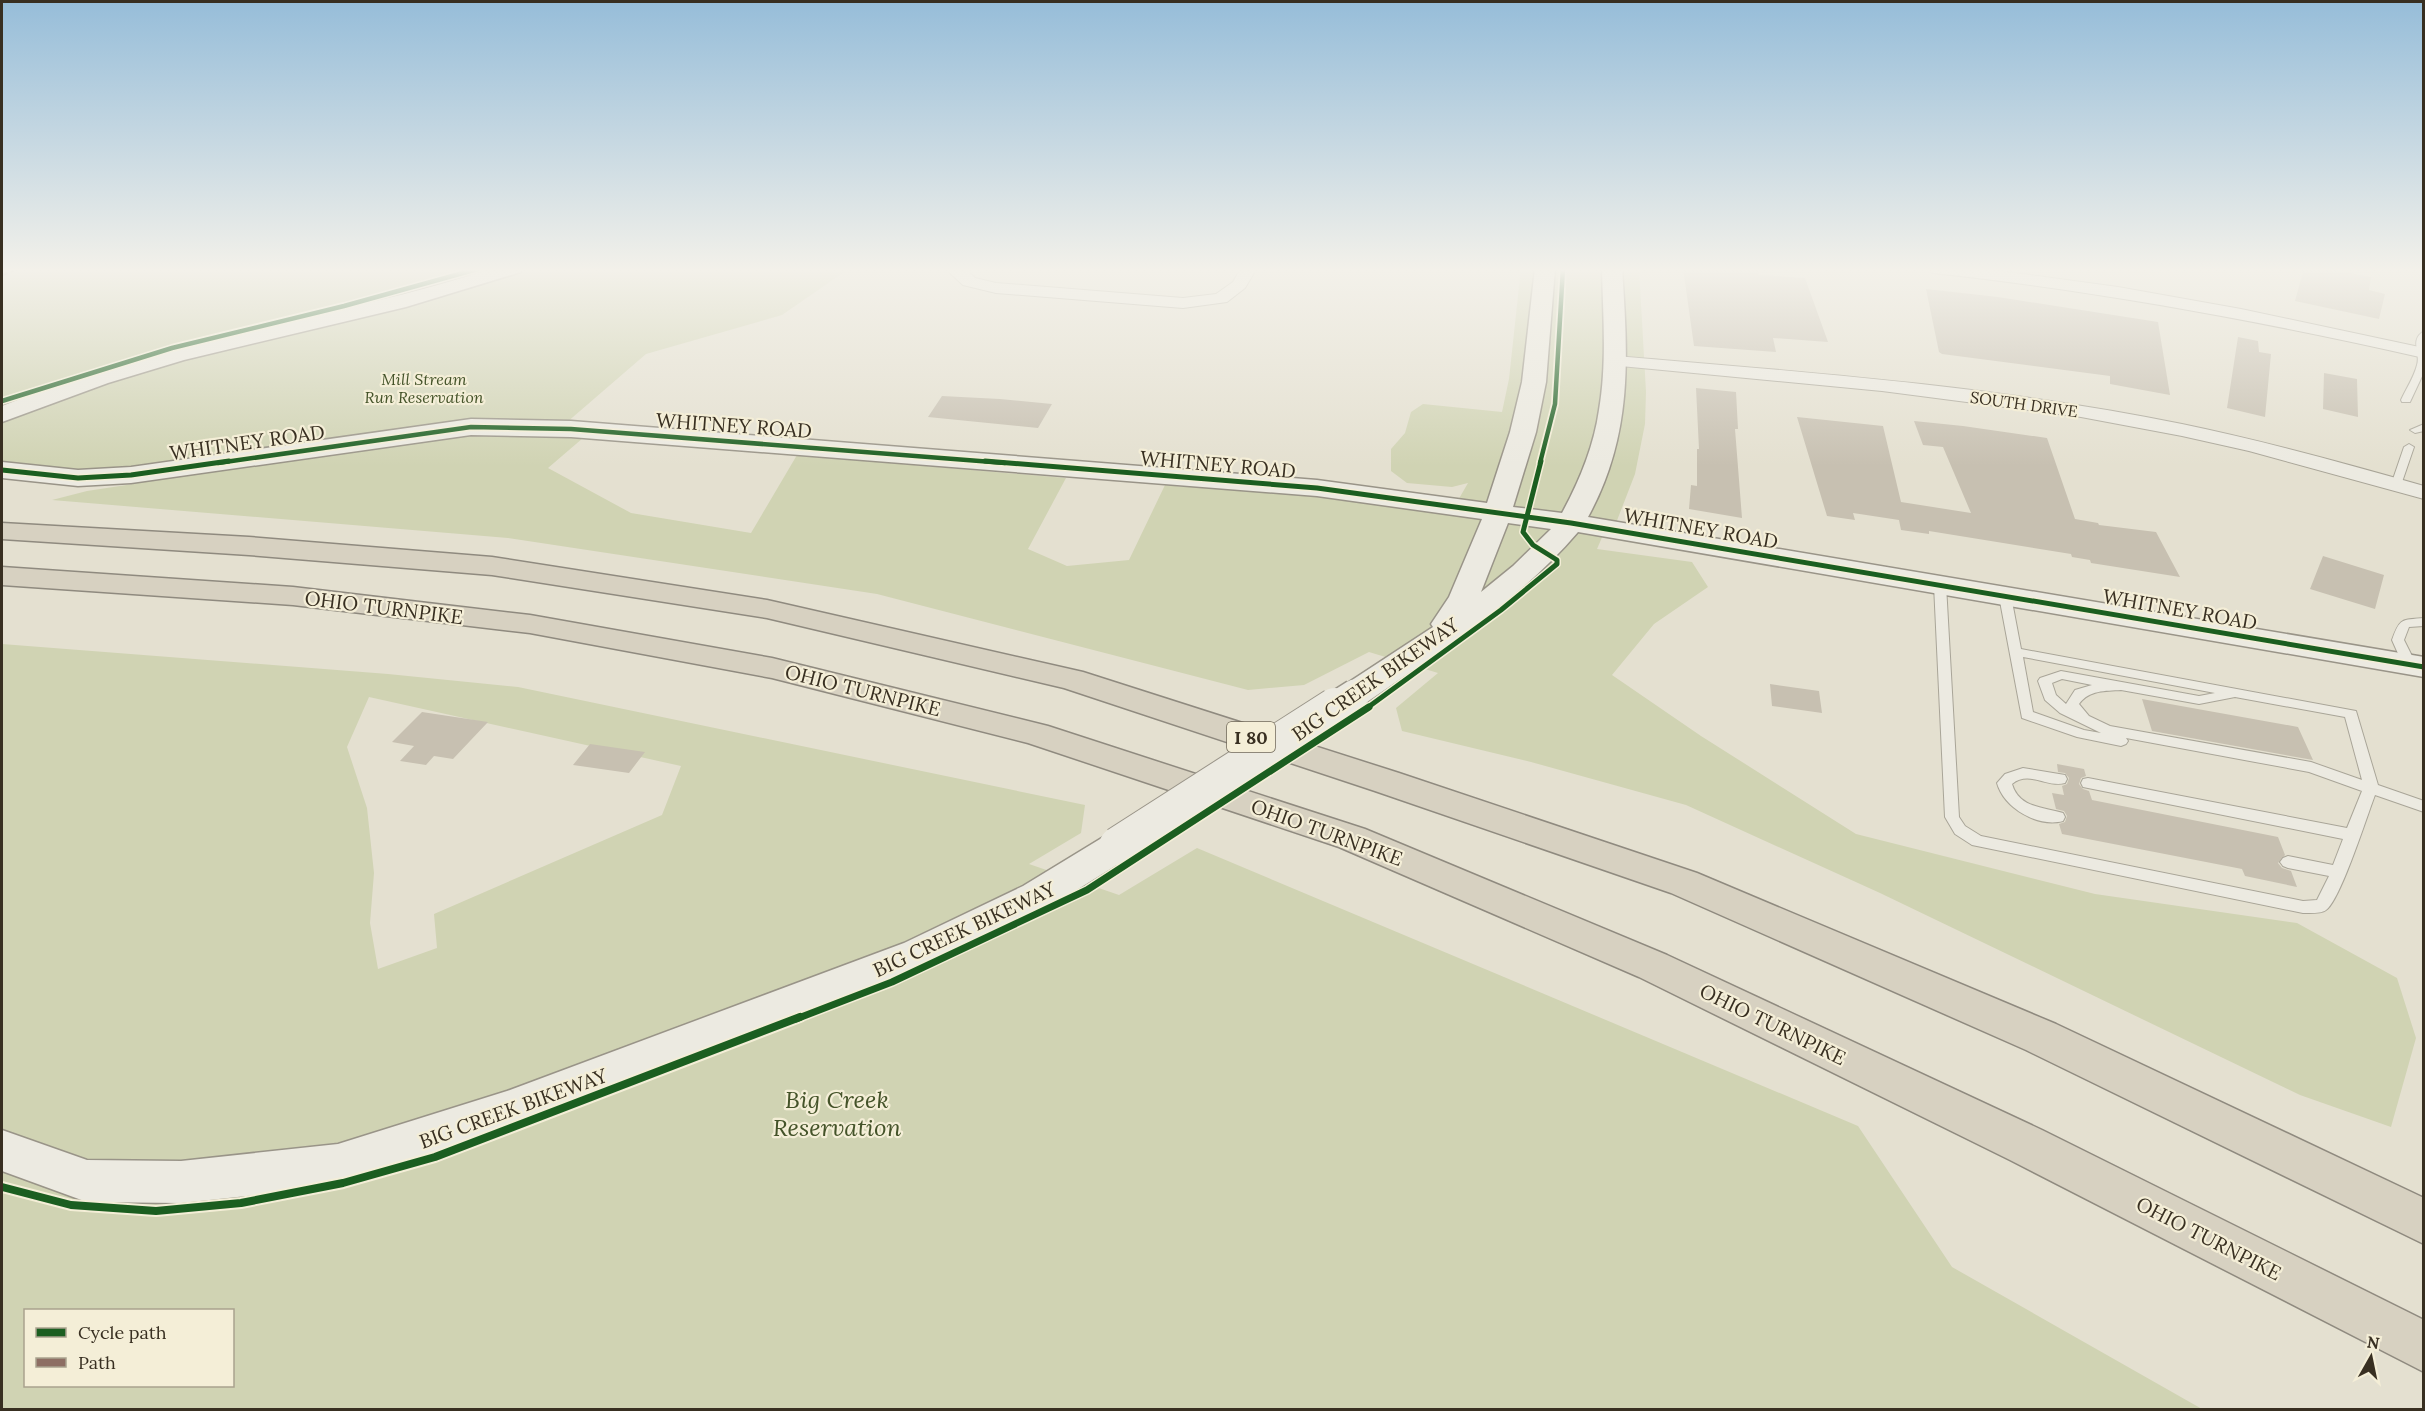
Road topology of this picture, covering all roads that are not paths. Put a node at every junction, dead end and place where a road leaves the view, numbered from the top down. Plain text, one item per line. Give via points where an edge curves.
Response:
1 (261, 334) edge
2 (1539, 334) edge
3 (1615, 334) edge
4 (2334, 334) edge
5 (2424, 334) edge
6 (2423, 353) edge
7 (1616, 360) junction
8 (2421, 377) edge
9 (2406, 400) dead end
10 (2, 415) edge
11 (2409, 447) dead end
12 (2, 470) edge
13 (2396, 485) junction
14 (2424, 493) edge
15 (1498, 512) junction
16 (1571, 523) junction
17 (2, 531) edge
18 (2, 576) edge
19 (1940, 585) junction
20 (2004, 596) junction
21 (2424, 622) edge
22 (1439, 636) junction
23 (2015, 652) junction
24 (2416, 665) edge
25 (2121, 686) junction
26 (2241, 694) junction
27 (2084, 718) junction
28 (2060, 779) dead end
29 (2088, 783) dead end
30 (2371, 787) junction
31 (2424, 807) edge
32 (2058, 818) dead end
33 (2353, 835) junction
34 (2288, 862) dead end
35 (2338, 872) junction
36 (2, 1151) edge
37 (2424, 1222) edge
38 (2424, 1347) edge

1 - 10 street via 198,349
2 - 15 street via 1534,382
3 - 7 street
4 - 6 street
5 - 6 lane via 2420,345
6 - 8 lane
7 - 13 street, SOUTH DRIVE via 2020,402 2149,423 2300,456
7 - 16 street via 1612,412 1604,441
8 - 9 lane
11 - 13 lane
12 - 15 street, WHITNEY ROAD via 78,477 131,475 471,427 571,429 1317,488
13 - 14 street, SOUTH DRIVE
15 - 16 street, WHITNEY ROAD
15 - 22 street via 1464,597
16 - 19 street, WHITNEY ROAD
16 - 22 street via 1510,582
17 - 37 highway, I 80 via 492,566 767,609 1072,679 1684,883 2041,1037
18 - 38 highway, OHIO TURNPIKE via 293,596 530,624 772,668 1036,734 1352,838 1653,966 2026,1145
19 - 20 street, WHITNEY ROAD
19 - 35 lane via 1952,817 1960,830 1977,841 2303,908 2321,906
20 - 23 lane
20 - 24 street, WHITNEY ROAD
21 - 24 lane via 2404,624 2398,640
22 - 36 street, bridge via 1355,694 1037,896 918,954 509,1110 338,1165 181,1182 87,1181
23 - 26 lane
23 - 30 lane via 2026,715 2082,734
25 - 26 lane via 2199,700
25 - 27 lane via 2080,693 2072,705
25 - 27 lane via 2061,675 2045,681 2050,697 2065,710
26 - 30 lane via 2351,714
27 - 30 lane via 2107,730 2311,767
28 - 32 lane via 2026,772 2011,775 2004,783 2005,791 2021,808
29 - 33 lane
30 - 31 lane
30 - 33 lane
33 - 35 lane
34 - 35 lane

